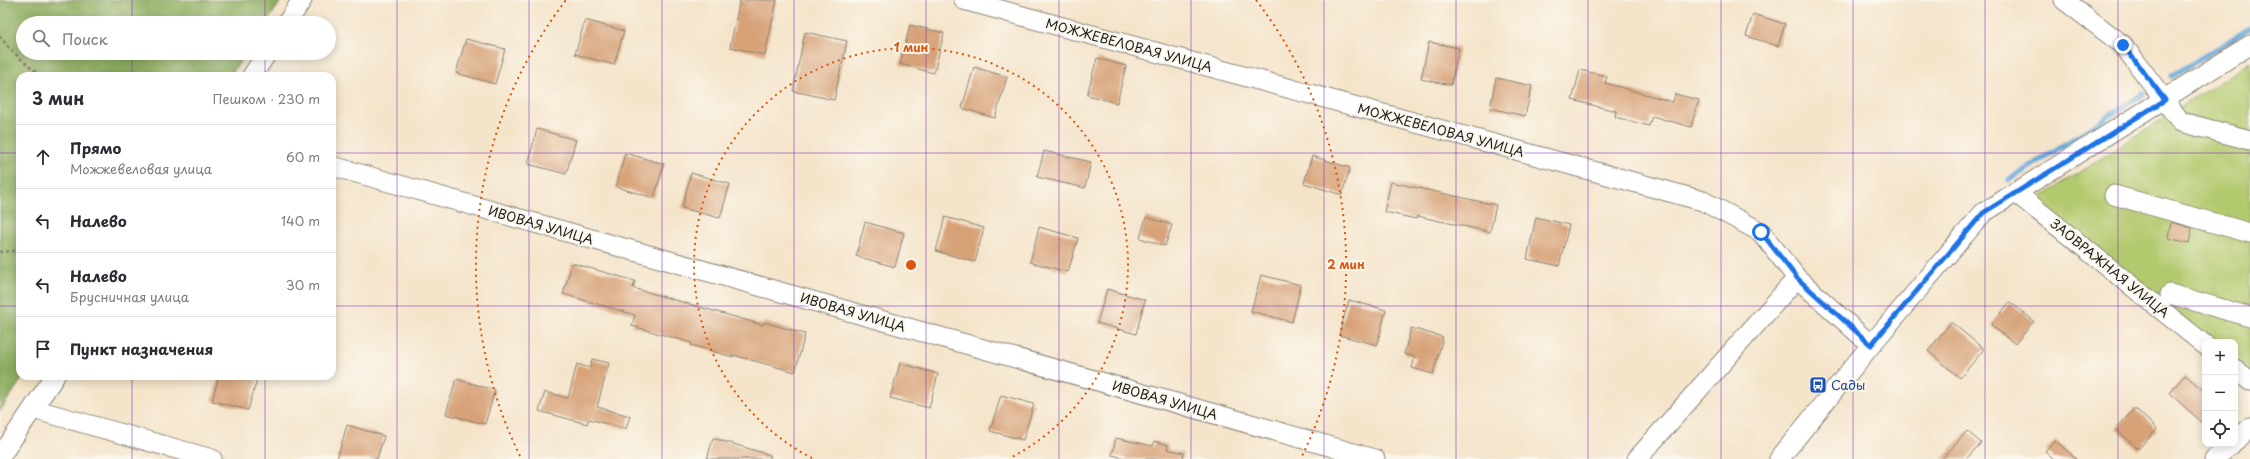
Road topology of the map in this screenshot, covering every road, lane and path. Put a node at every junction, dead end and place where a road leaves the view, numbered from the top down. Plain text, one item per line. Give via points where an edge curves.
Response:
1 (302, 0) edge
2 (964, 0) edge
3 (2064, 0) edge
4 (292, 16) edge
5 (0, 36) edge
6 (2250, 45) edge
7 (16, 54) edge
8 (22, 60) edge
9 (262, 60) edge
10 (36, 72) edge
11 (255, 72) edge
12 (2165, 100) junction
13 (2250, 140) edge
14 (336, 167) edge
15 (2014, 192) junction
16 (2114, 195) dead end
17 (2250, 233) edge
18 (16, 251) edge
19 (0, 252) edge
20 (1797, 278) junction
21 (2170, 294) dead end
22 (2250, 317) edge
23 (2202, 343) edge
24 (1871, 345) junction
25 (2238, 371) edge
26 (52, 380) edge
27 (2250, 381) edge
28 (33, 409) junction
29 (2250, 428) edge
30 (2238, 438) edge
31 (2228, 447) edge
32 (0, 457) edge
33 (212, 459) edge
34 (1375, 459) edge
35 (1636, 459) edge
36 (1779, 459) edge
37 (2214, 459) edge

1 - 4 street
2 - 20 street, МОЖЖЕВЕЛОВАЯ УЛИЦА via 1703,201 1761,232
3 - 12 street via 2123,45
5 - 7 path
6 - 12 street
8 - 10 path
9 - 11 street
12 - 13 street via 2181,122
12 - 15 street
14 - 34 street, ИВОВАЯ УЛИЦА
15 - 23 street, ЗАОВРАЖНАЯ УЛИЦА
15 - 24 street via 1983,213
16 - 17 street
18 - 19 path
20 - 24 street, МОЖЖЕВЕЛОВАЯ УЛИЦА
20 - 35 street
21 - 22 street
24 - 36 street
25 - 27 street
26 - 28 street
28 - 32 street
28 - 33 street
29 - 30 street
31 - 37 street

